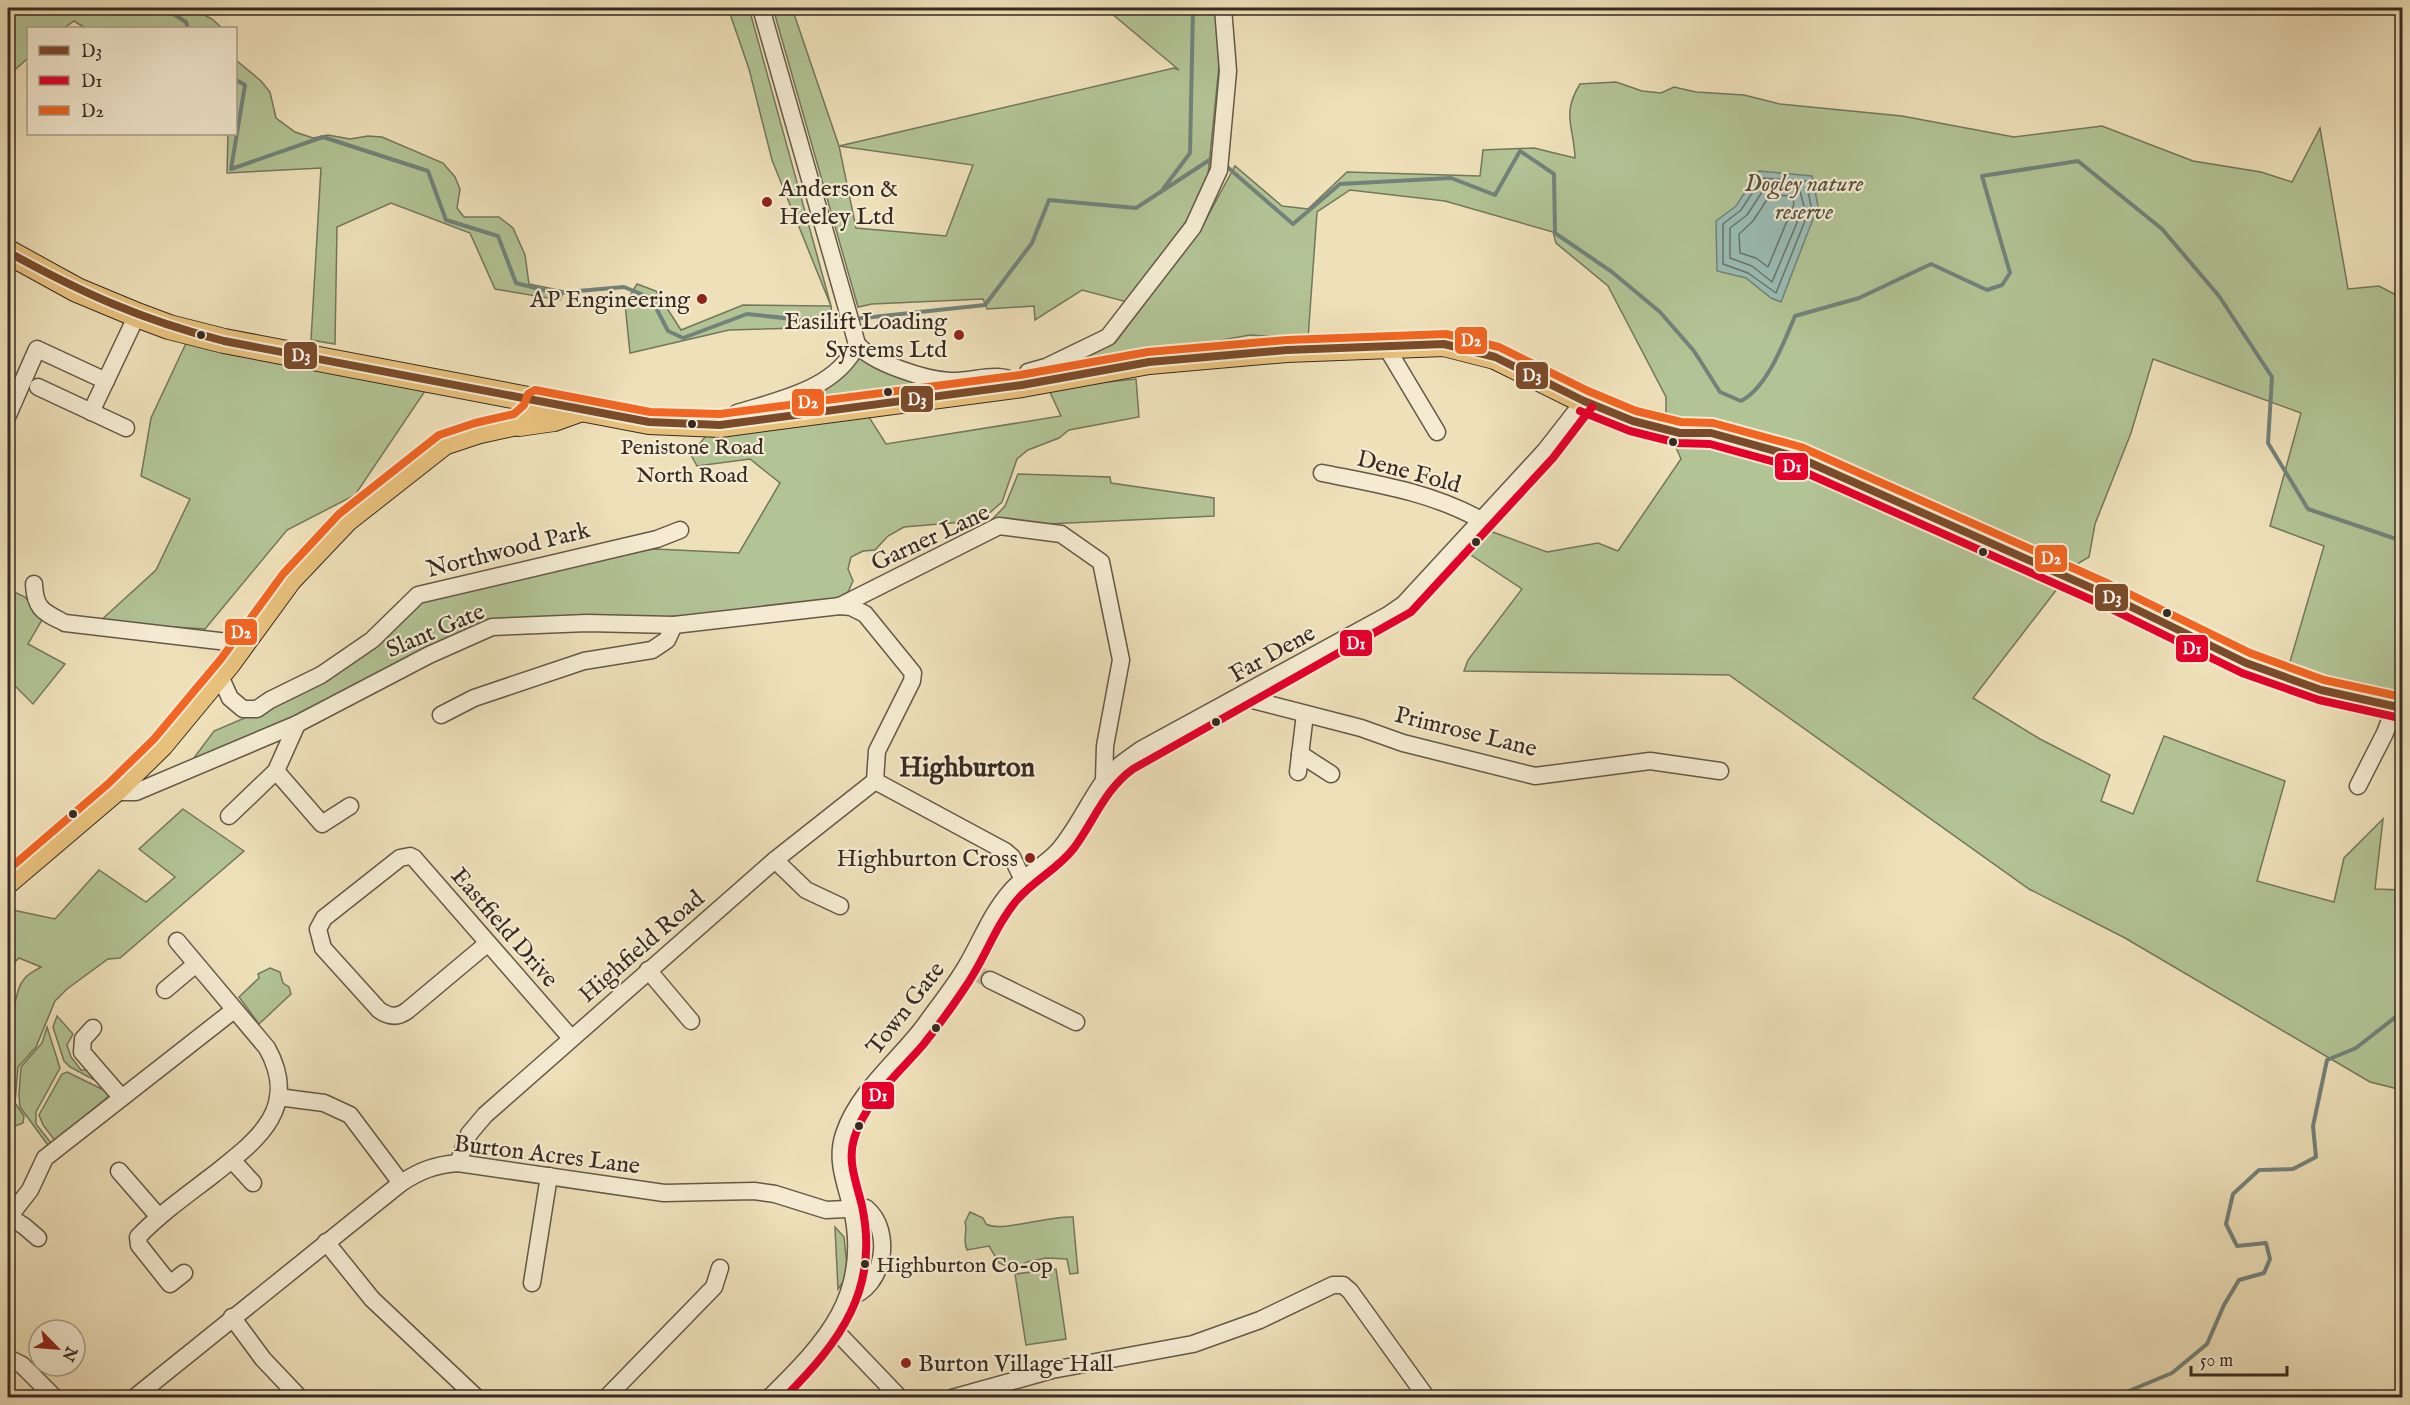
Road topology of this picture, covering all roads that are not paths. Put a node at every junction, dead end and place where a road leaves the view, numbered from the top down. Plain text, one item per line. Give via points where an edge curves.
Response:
1 (761, 8) edge
2 (1223, 8) edge
3 (8, 252) edge
4 (136, 315) junction
5 (855, 339) junction
6 (1385, 345) junction
7 (106, 381) junction
8 (1022, 385) junction
9 (38, 387) dead end
10 (536, 400) junction
11 (1584, 401) junction
12 (582, 409) junction
13 (91, 412) junction
14 (8, 415) edge
15 (519, 424) junction
16 (728, 424) junction
17 (126, 428) dead end
18 (1437, 432) dead end
19 (1322, 473) dead end
20 (1481, 520) junction
21 (680, 530) dead end
22 (34, 584) dead end
23 (840, 606) junction
24 (674, 626) junction
25 (245, 644) junction
26 (220, 676) junction
27 (1241, 697) junction
28 (2399, 708) edge
29 (1305, 714) junction
30 (441, 715) dead end
31 (297, 724) junction
32 (1300, 754) junction
33 (276, 771) junction
34 (1720, 771) dead end
35 (1298, 772) dead end
36 (1331, 774) dead end
37 (1104, 780) junction
38 (874, 781) junction
39 (2358, 786) dead end
40 (115, 792) junction
41 (350, 806) dead end
42 (229, 816) dead end
43 (775, 860) junction
44 (1023, 880) junction
45 (8, 883) edge
46 (840, 906) dead end
47 (177, 941) dead end
48 (488, 943) junction
49 (196, 964) junction
50 (648, 970) junction
51 (978, 974) junction
52 (165, 990) dead end
53 (234, 1010) junction
54 (691, 1021) dead end
55 (1076, 1022) dead end
56 (93, 1028) dead end
57 (571, 1038) junction
58 (121, 1096) junction
59 (278, 1096) junction
60 (232, 1160) junction
61 (458, 1163) junction
62 (119, 1171) dead end
63 (549, 1176) junction
64 (253, 1183) dead end
65 (401, 1183) junction
66 (851, 1208) junction
67 (8, 1217) edge
68 (159, 1217) junction
69 (38, 1238) dead end
70 (326, 1242) junction
71 (720, 1268) dead end
72 (184, 1273) dead end
73 (532, 1283) dead end
74 (849, 1297) junction
75 (232, 1317) junction
76 (832, 1328) junction
77 (8, 1358) edge
78 (136, 1397) edge
79 (55, 1398) edge
80 (300, 1398) edge
81 (477, 1398) edge
82 (606, 1398) edge
83 (769, 1398) edge
84 (900, 1398) edge
85 (952, 1398) edge
86 (1426, 1398) edge

1 - 5 street
2 - 8 street via 1228,71 1219,170 1192,227 1108,337 1028,372
3 - 4 highway via 77,290
4 - 7 street
4 - 10 highway via 225,341
5 - 8 street via 873,357 938,380 1008,376
5 - 16 street via 847,361 805,391 737,413
6 - 8 highway via 1149,362
6 - 11 highway via 1444,344 1495,357
6 - 18 street
7 - 13 street
7 - 14 street via 37,350
8 - 16 highway
9 - 13 street
10 - 12 highway
10 - 15 main road via 533,411
11 - 20 street, Far Dene via 1545,451
11 - 28 highway via 1634,421 1680,433 1711,433 1797,458 2105,594 2246,663 2321,690
12 - 15 highway via 554,419
12 - 16 highway via 650,422
13 - 17 street
15 - 25 main road via 445,444 347,521 291,580
19 - 20 street, Dene Fold via 1428,496
20 - 27 street, Far Dene via 1418,590 1388,615
21 - 26 street, Northwood Park via 657,539 418,596 372,640 321,675 257,709 243,709 230,698
22 - 25 street via 34,599 40,610 65,623
23 - 24 street, Slant Gate
23 - 37 street, Garner Lane via 999,526 1061,534 1101,562 1121,660 1105,746
23 - 38 street, Slant Gate via 865,614 913,673 877,751
24 - 30 street via 667,640 652,650 584,661 474,698
24 - 31 street, Slant Gate via 587,623 492,627
25 - 26 main road
26 - 40 main road via 162,746
27 - 29 street, Primrose Lane
27 - 37 street, Far Dene via 1142,749
28 - 39 street
29 - 32 street
29 - 34 street, Primrose Lane via 1535,776 1650,760
31 - 33 street
31 - 40 street, Slant Gate via 136,792
32 - 35 street
32 - 36 street
33 - 41 street via 322,824
33 - 42 street
37 - 44 street, Far Dene via 1060,849
38 - 43 street, Highfield Road
38 - 44 street via 1005,851
40 - 45 main road
43 - 46 street via 806,890
43 - 50 street, Highfield Road
44 - 51 street, Town Gate via 1001,905
47 - 49 street
48 - 48 street, Eastfield Drive via 414,858 405,855 324,918 318,929 323,948 379,1010 390,1016 403,1014
48 - 57 street, Eastfield Drive
49 - 52 street
49 - 53 street
50 - 54 street
50 - 57 street, Highfield Road
51 - 55 street
51 - 66 street, Town Gate via 923,1027 863,1099 849,1122 841,1162
53 - 58 street
53 - 59 street via 272,1057 278,1076
56 - 58 street via 83,1040 82,1053
57 - 61 street, Highfield Road via 476,1124
58 - 67 street via 45,1158 30,1190
59 - 60 street via 267,1128
59 - 65 street via 324,1102 350,1115
60 - 64 street
60 - 68 street
61 - 63 street, Burton Acres Lane
61 - 65 street, Burton Acres Lane via 428,1167
62 - 68 street
63 - 66 street, Burton Acres Lane via 664,1193 754,1191 826,1210
63 - 73 street
65 - 70 street, Burton Acres Lane
66 - 74 street, Town Gate via 857,1253
66 - 74 street via 866,1208 872,1213 879,1228 882,1252 872,1281
67 - 69 street
68 - 72 street via 138,1237 139,1245 170,1284
70 - 75 street, Burton Acres Lane
70 - 81 street via 372,1299
71 - 82 street via 714,1287
74 - 76 street
75 - 78 street, Burton Acres Lane
75 - 80 street via 263,1359
76 - 83 street
76 - 84 street
77 - 79 street via 21,1365
85 - 86 street via 1052,1370 1193,1344 1260,1320 1333,1285 1343,1285 1350,1292

